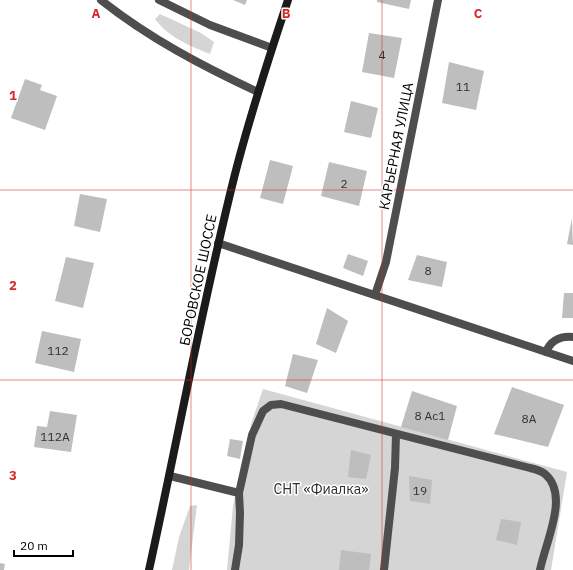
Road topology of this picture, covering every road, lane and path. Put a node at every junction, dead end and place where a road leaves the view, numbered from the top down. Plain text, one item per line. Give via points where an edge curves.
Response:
1 (101, 0) edge
2 (159, 0) edge
3 (288, 0) edge
4 (438, 0) edge
5 (272, 48) junction
6 (258, 92) junction
7 (218, 243) junction
8 (375, 295) junction
9 (573, 337) edge
10 (546, 352) junction
11 (573, 361) edge
12 (396, 434) junction
13 (170, 476) junction
14 (240, 493) junction
15 (149, 570) edge
16 (234, 570) edge
17 (384, 570) edge
18 (540, 570) edge

1 - 6 street via 138,27 184,55
2 - 5 street via 210,25
3 - 5 main road, БОРОВСКОЕ ШОССЕ
4 - 8 street, КАРЬЕРНАЯ УЛИЦА via 386,262
5 - 6 main road, БОРОВСКОЕ ШОССЕ
6 - 7 main road, БОРОВСКОЕ ШОССЕ
7 - 8 street
7 - 13 main road, БОРОВСКОЕ ШОССЕ
8 - 10 street
9 - 10 street via 553,341
10 - 11 street
12 - 14 street via 281,404 271,405 263,411 252,435
12 - 17 street
12 - 18 street via 544,473 555,489 556,502
13 - 14 street
13 - 15 main road, БОРОВСКОЕ ШОССЕ
14 - 16 street via 239,545

